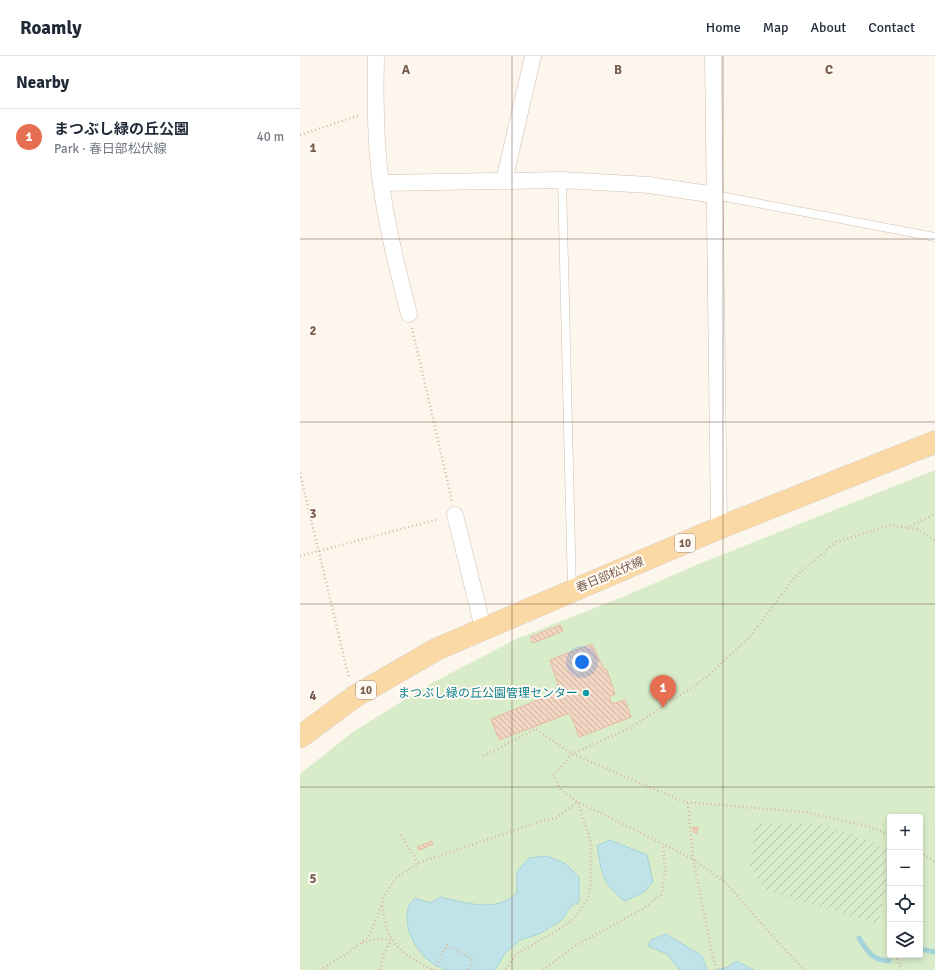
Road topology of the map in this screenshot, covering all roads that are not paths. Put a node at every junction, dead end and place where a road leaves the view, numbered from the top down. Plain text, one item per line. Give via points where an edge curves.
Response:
1 (376, 56) edge
2 (533, 56) edge
3 (713, 56) edge
4 (562, 180) junction
5 (504, 181) junction
6 (381, 183) junction
7 (715, 196) junction
8 (935, 238) edge
9 (409, 314) road end
10 (935, 442) edge
11 (455, 515) road end
12 (720, 528) junction
13 (572, 591) junction
14 (483, 628) junction
15 (300, 737) edge

1 - 6 street via 375,110
2 - 5 street
3 - 7 street
4 - 5 street
4 - 7 street via 649,185
4 - 13 lane
5 - 6 street
6 - 9 street via 395,262
7 - 8 lane
7 - 12 street
10 - 12 main road, 春日部松伏線 / 10
11 - 14 street
12 - 13 main road, 春日部松伏線 / 10
13 - 14 main road, 春日部松伏線 / 10
14 - 15 main road, 春日部松伏線 / 10 via 432,652 354,698

